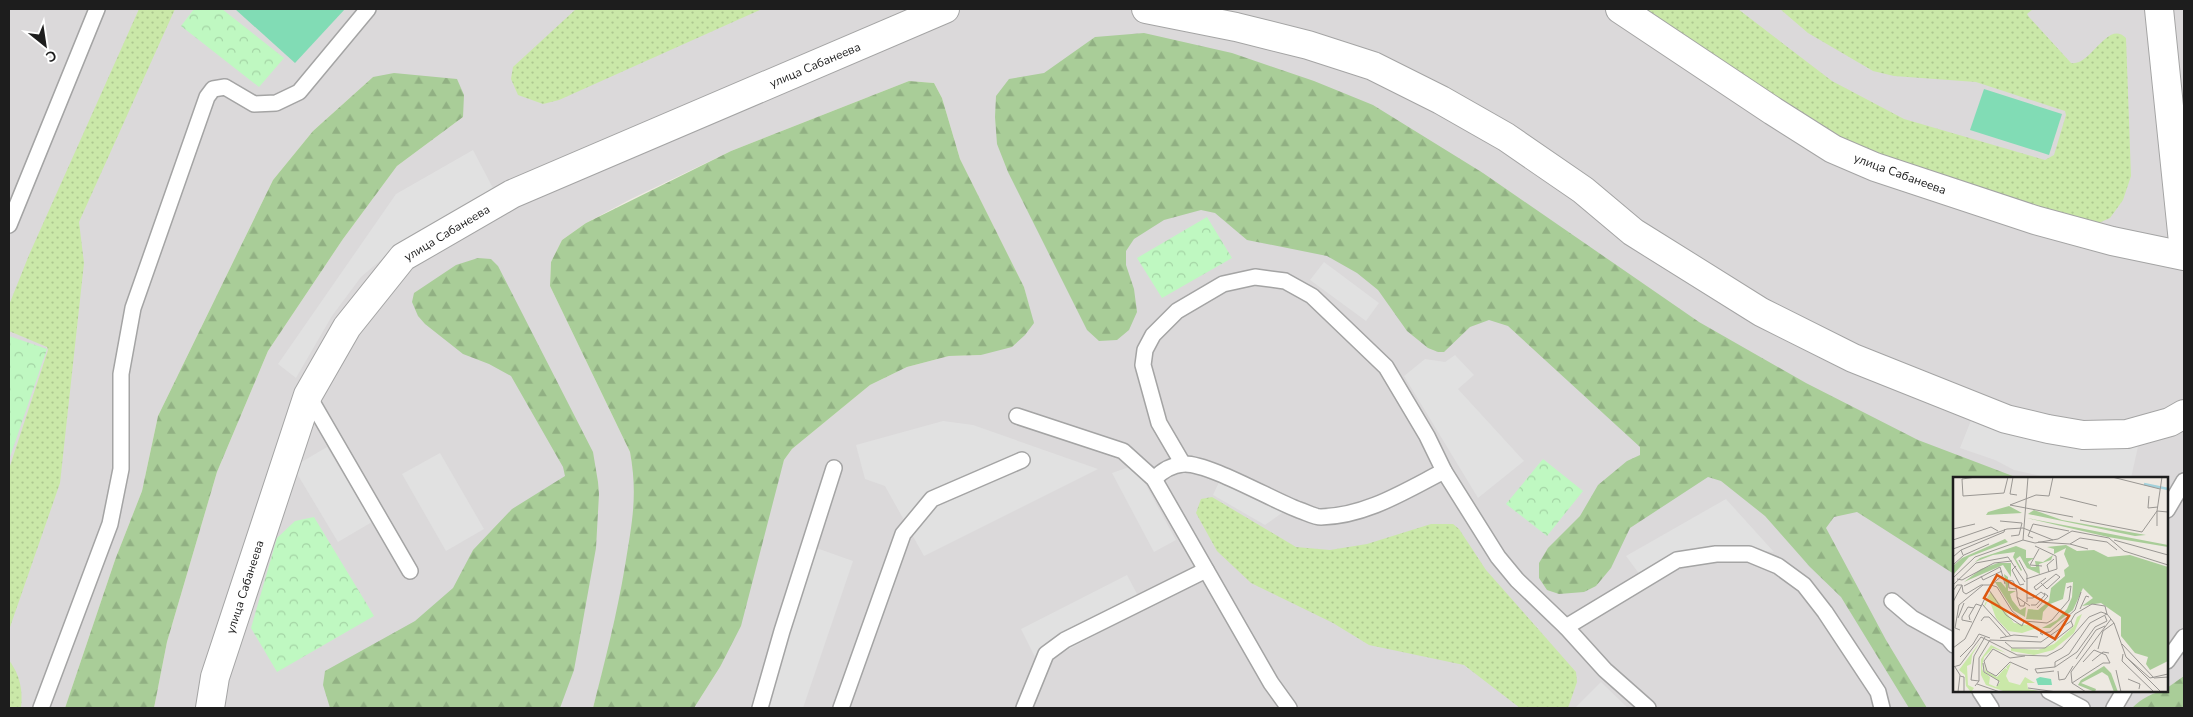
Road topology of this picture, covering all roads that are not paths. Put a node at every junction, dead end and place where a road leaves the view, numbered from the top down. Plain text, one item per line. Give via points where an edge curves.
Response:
1 (97, 9) edge
2 (368, 9) edge
3 (945, 9) edge
4 (1146, 9) edge
5 (1620, 9) edge
6 (2158, 9) edge
7 (9, 225) edge
8 (2184, 252) edge
9 (2184, 256) edge
10 (308, 395) junction
11 (2184, 414) edge
12 (1017, 416) dead end
13 (1022, 460) dead end
14 (1183, 464) junction
15 (834, 468) dead end
16 (1444, 471) junction
17 (1154, 479) junction
18 (2184, 481) edge
19 (2168, 508) edge
20 (1206, 570) junction
21 (410, 571) dead end
22 (1892, 601) dead end
23 (1566, 627) junction
24 (2184, 637) edge
25 (1953, 644) edge
26 (2168, 660) edge
27 (1981, 692) edge
28 (2051, 692) edge
29 (2123, 692) edge
30 (41, 708) edge
31 (210, 708) edge
32 (760, 708) edge
33 (841, 708) edge
34 (1024, 708) edge
35 (1289, 708) edge
36 (1648, 708) edge
37 (1882, 708) edge
38 (1991, 708) edge
39 (2082, 708) edge
40 (2114, 708) edge

1 - 7 lane
2 - 30 lane via 299,92 276,103 254,104 224,87 213,88 207,97 133,308 121,374 121,469 110,524
3 - 10 street, улица Сабанеева via 512,194 404,257 347,327
4 - 11 street via 1245,29 1373,66 1506,137 1583,190 1633,232 1762,312 1853,358 1997,415 2048,429 2092,435 2127,434 2170,422
5 - 9 street, улица Сабанеева via 1780,116 1833,149 1866,164 2035,220
6 - 8 street
10 - 21 lane
10 - 31 street, улица Сабанеева via 215,677
12 - 17 lane via 1123,451
13 - 33 lane via 932,500 902,534
14 - 16 lane via 1201,466 1318,517 1355,513
14 - 16 lane via 1159,424 1143,365 1145,350 1153,335 1177,311 1223,284 1255,277 1285,281 1312,296 1386,367
14 - 17 lane via 1163,470
15 - 32 lane
16 - 23 lane via 1498,557
17 - 20 lane
18 - 19 lane
20 - 34 lane via 1064,640 1046,654
20 - 35 lane via 1271,683
22 - 25 lane
23 - 36 lane via 1605,670
23 - 37 lane via 1677,560 1716,554 1749,554 1778,566 1804,586 1878,692
24 - 26 lane
27 - 38 lane
28 - 39 lane
29 - 40 lane

